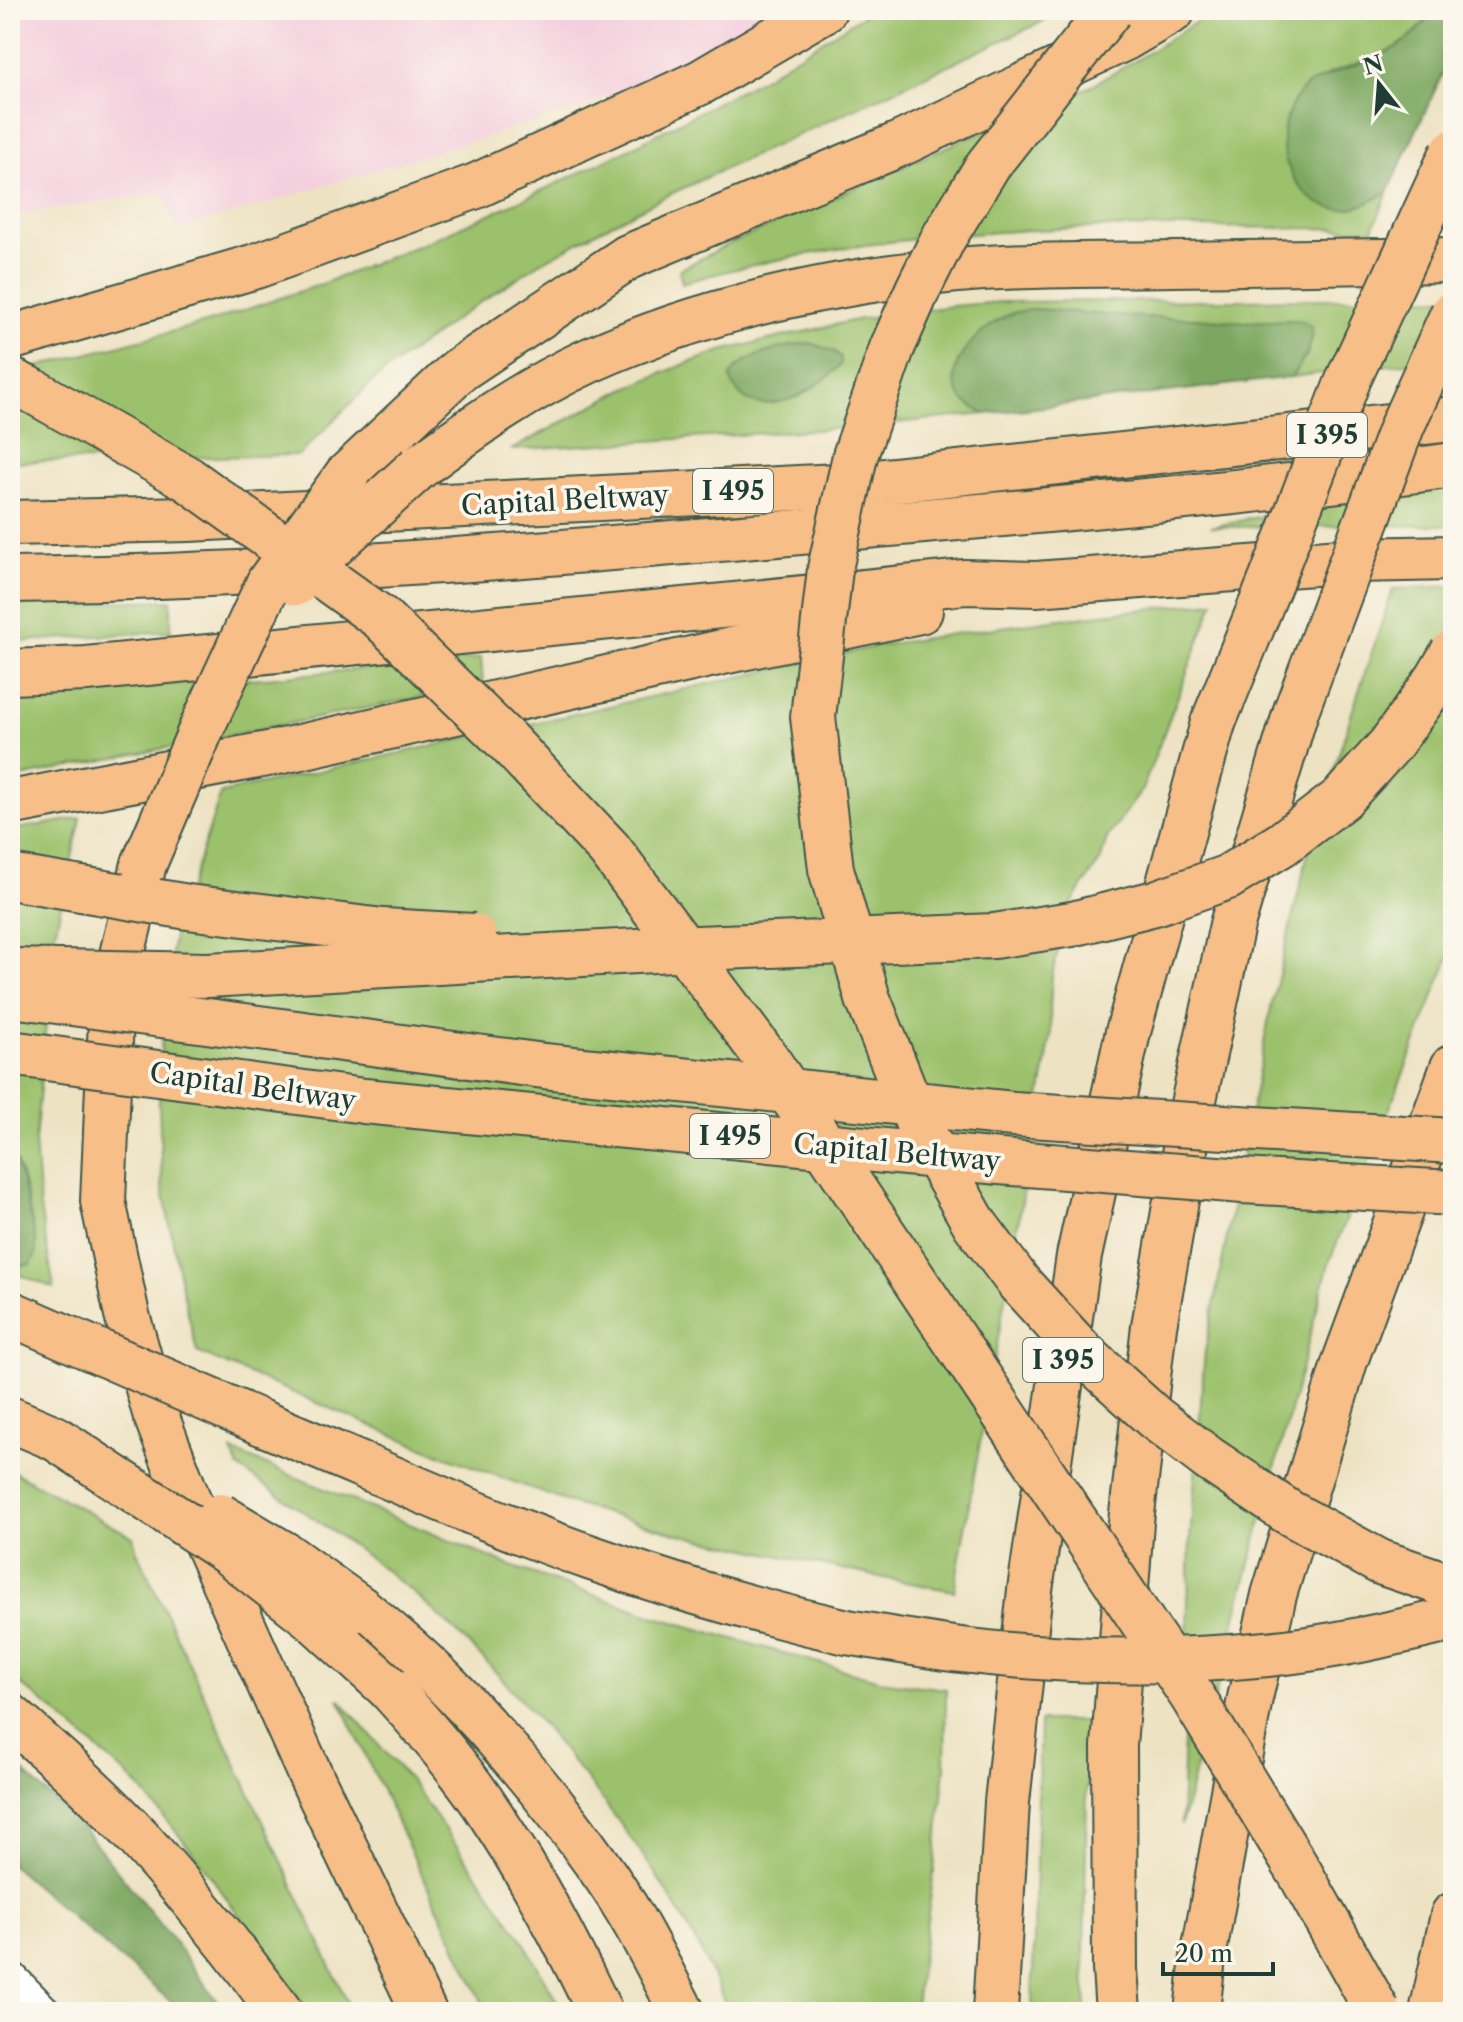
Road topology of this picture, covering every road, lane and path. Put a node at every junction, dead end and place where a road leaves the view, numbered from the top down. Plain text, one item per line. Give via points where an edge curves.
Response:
1 (824, 10) edge
2 (1110, 10) edge
3 (1173, 10) edge
4 (1453, 152) edge
5 (1453, 260) edge
6 (1453, 313) edge
7 (10, 338) edge
8 (10, 380) edge
9 (1453, 419) edge
10 (1453, 465) edge
11 (10, 523) edge
12 (1453, 558) edge
13 (10, 580) edge
14 (1036, 584) junction
15 (1453, 652) edge
16 (10, 672) edge
17 (203, 725) junction
18 (10, 803) edge
19 (10, 877) edge
20 (672, 949) junction
21 (10, 971) edge
22 (10, 995) edge
23 (10, 1053) edge
24 (1453, 1067) edge
25 (1453, 1141) edge
26 (1453, 1193) edge
27 (10, 1313) edge
28 (10, 1419) edge
29 (55, 1438) junction
30 (1453, 1587) edge
31 (1453, 1619) edge
32 (10, 1716) edge
33 (1453, 1915) edge
34 (12, 1984) edge
35 (43, 2012) edge
36 (280, 2012) edge
37 (424, 2012) edge
38 (600, 2012) edge
39 (682, 2012) edge
40 (995, 2012) edge
41 (1118, 2012) edge
42 (1197, 2012) edge
43 (1378, 2012) edge
44 (1432, 2012) edge

1 - 7 highway via 701,82 476,186 256,266
2 - 30 highway, bridge via 988,165 944,237 892,348 855,456 830,569 813,717 831,869 868,999 918,1124 975,1224 1019,1283 1084,1354 1209,1459 1288,1512 1380,1562
3 - 17 highway, bridge via 900,144 628,257 459,370 347,475 269,582
4 - 40 highway, I 395, bridge via 1349,378 1213,723 1128,1032 1079,1256 1030,1590 1007,1802
5 - 17 highway, bridge via 957,270 857,281 674,326 524,394 419,467 304,572
6 - 41 highway, bridge via 1402,426 1296,711 1232,925 1192,1109 1154,1326 1131,1522 1114,1746
8 - 43 highway, bridge via 188,479 381,618 609,849 767,1059 1175,1669
9 - 11 highway, Capital Beltway / I 495 via 838,486
10 - 13 highway via 1350,480 678,543 392,565
12 - 14 highway via 1354,560
14 - 16 highway via 965,582 86,669
14 - 18 highway via 278,752
15 - 20 highway, bridge via 1390,745 1342,798 1228,877 1072,924 994,936
17 - 37 highway, bridge via 144,864 112,996 103,1201 155,1413 196,1520
19 - 20 highway, bridge via 188,907 383,931
20 - 21 highway, bridge via 208,975
22 - 25 highway, bridge via 591,1071 1013,1114
23 - 26 highway, Capital Beltway / I 495, bridge via 507,1115 1000,1162
24 - 42 highway via 1345,1361 1274,1595 1250,1698
27 - 31 highway, bridge via 587,1557 688,1591 847,1632 962,1650 1184,1660 1362,1640
28 - 29 highway
29 - 38 highway, bridge via 229,1553 389,1688 429,1731 492,1816
29 - 39 highway, bridge via 201,1505 284,1554 414,1654 523,1770 598,1865
32 - 36 highway via 137,1836 234,1949
33 - 44 highway
34 - 35 street

